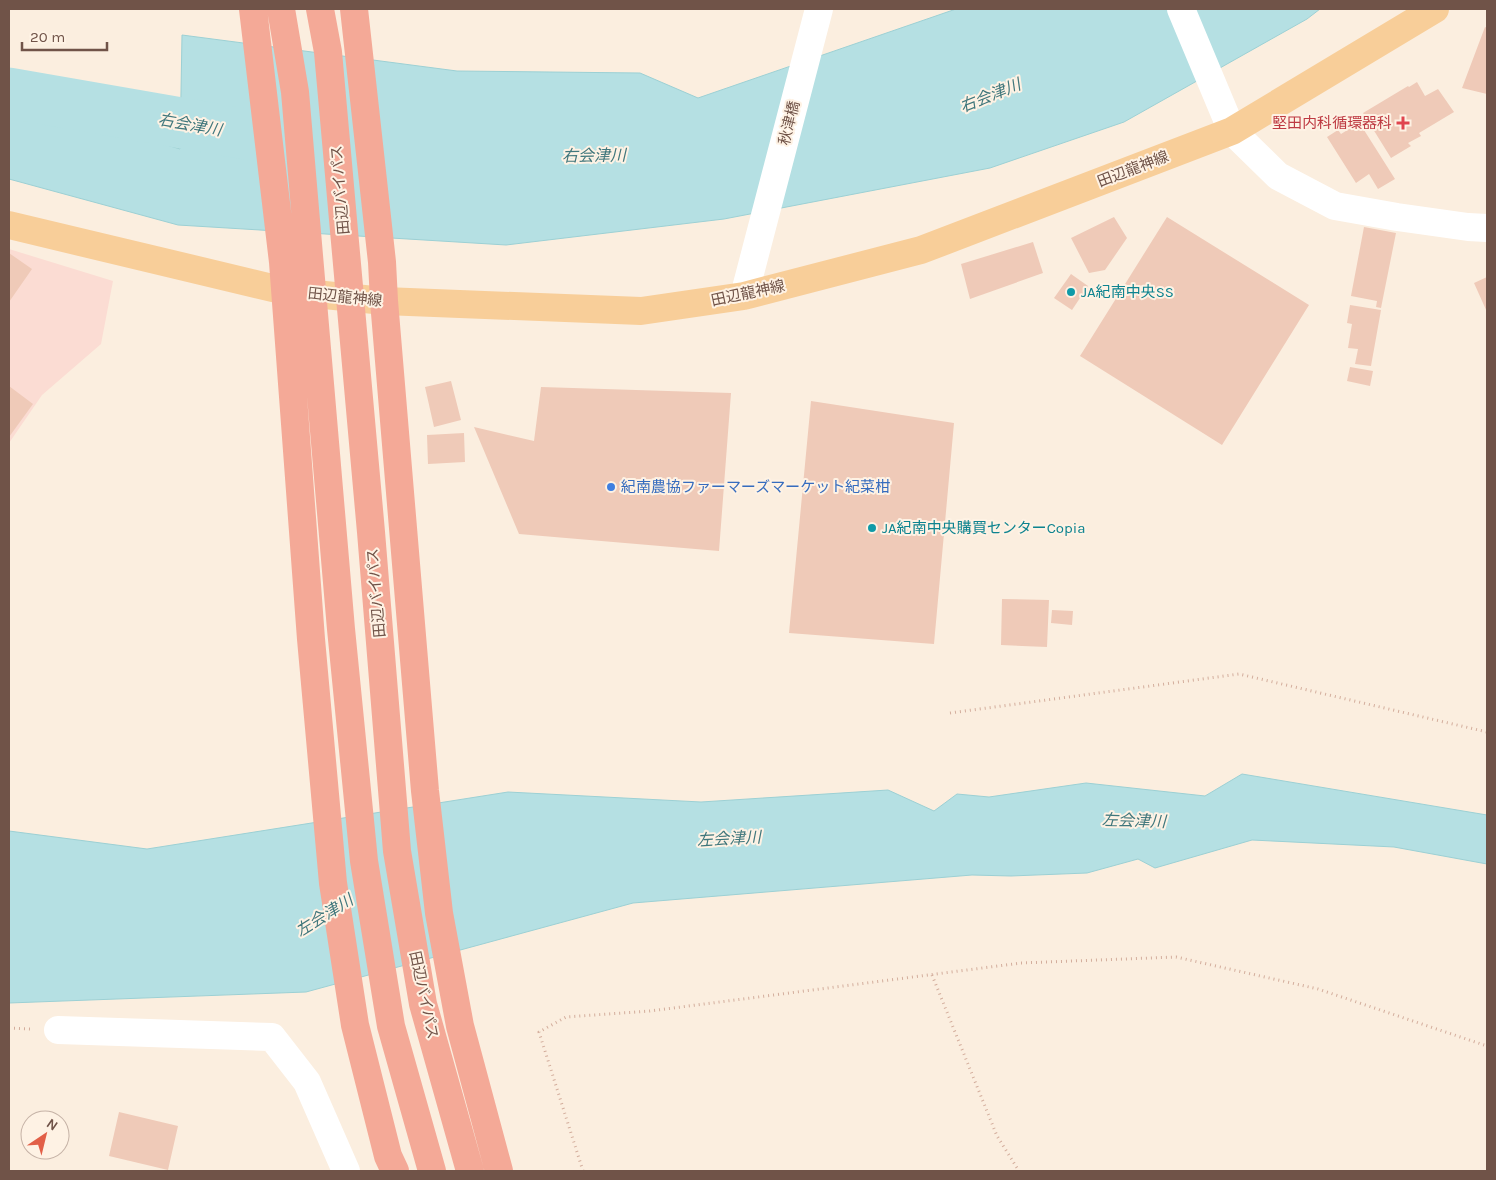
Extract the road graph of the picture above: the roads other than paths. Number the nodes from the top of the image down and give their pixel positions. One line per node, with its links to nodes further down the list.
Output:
1 (253, 9): 11 (highway)
2 (281, 9): 17 (highway)
3 (320, 9): 18 (highway, 田辺バイパス)
4 (819, 9): 12 (street, 秋津橋)
5 (1181, 9): 8 (street)
6 (1435, 9): 8 (main road, 田辺龍神線)
7 (355, 11): 13 (highway)
8 (1228, 122): 10 (street); 12 (main road, 田辺龍神線)
9 (9, 225): 11 (main road, 田辺龍神線)
10 (1487, 228)
11 (285, 291): 13 (main road, 田辺龍神線); 16 (highway)
12 (744, 296): 13 (main road, 田辺龍神線)
13 (384, 301): 19 (highway)
14 (58, 1030): 15 (street)
15 (346, 1171)
16 (395, 1171)
17 (432, 1171)
18 (470, 1171)
19 (499, 1171)

